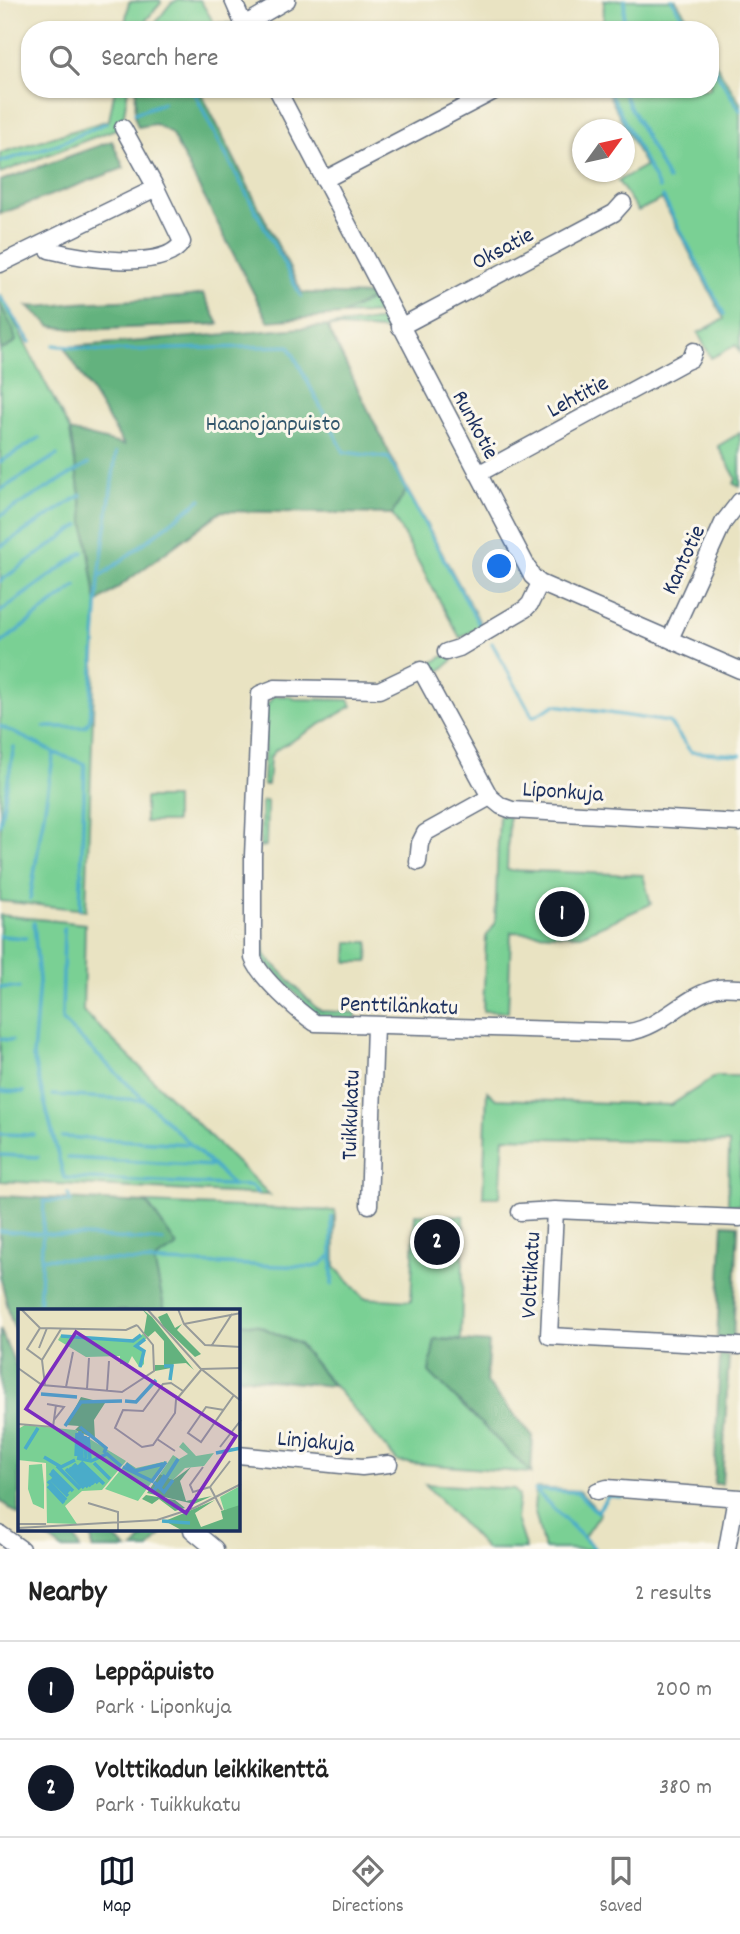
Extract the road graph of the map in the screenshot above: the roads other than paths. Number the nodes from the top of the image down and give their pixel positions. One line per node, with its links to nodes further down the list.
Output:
1 (233, 0): 3 (street)
2 (287, 0): 4 (street)
3 (242, 21)
4 (254, 21)
5 (282, 98): 8 (street, Runkotie)
6 (481, 98): 8 (street)
7 (123, 128): 9 (street)
8 (324, 180): 13 (street, Runkotie)
9 (156, 188): 11 (street); 11 (street)
10 (623, 203): 13 (street, Oksatie)
11 (45, 243): 12 (street)
12 (0, 264)
13 (400, 327): 15 (street, Runkotie)
14 (694, 351): 15 (street, Lehtitie)
15 (478, 474): 17 (street, Runkotie)
16 (740, 501): 18 (street, Kantotie)
17 (540, 583): 18 (street); 19 (street)
18 (670, 639): 21 (street)
19 (446, 652)
20 (421, 670): 22 (street, Liponkuja); 26 (street, Penttilänkatu)
21 (740, 670)
22 (490, 797): 23 (street, Liponkuja); 24 (street)
23 (740, 823)
24 (418, 862)
25 (740, 988): 26 (street, Penttilänkatu)
26 (375, 1026): 27 (street, Tuikkukatu)
27 (369, 1205)
28 (555, 1210): 29 (street); 30 (street, Volttikatu); 31 (street, Volttikatu)
29 (520, 1212)
30 (740, 1218)
31 (740, 1346)
32 (240, 1455): 33 (street, Linjakuja)
33 (389, 1464)
34 (597, 1491): 35 (street)
35 (738, 1498): 40 (street)
36 (194, 1532): 39 (street)
37 (0, 1534): 38 (street)
38 (21, 1549)
39 (215, 1549)
40 (727, 1549)

